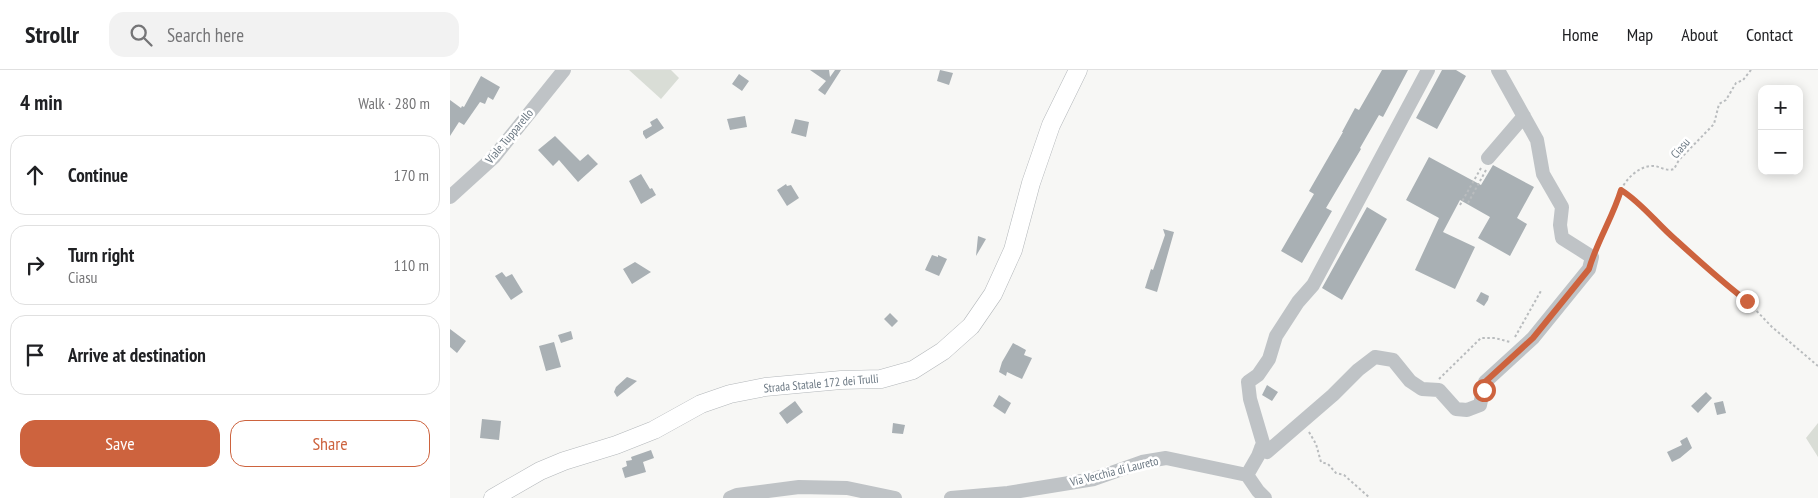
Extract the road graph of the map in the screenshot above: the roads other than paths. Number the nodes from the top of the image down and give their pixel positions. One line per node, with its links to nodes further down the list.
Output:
1 (564, 70): 9 (street, Viale Tupparello)
2 (1078, 70): 6 (main road, Strada Statale 172 dei Trulli)
3 (1085, 70): 6 (main road, Strada Statale 172 dei Trulli)
4 (1428, 70): 10 (street)
5 (1498, 70): 7 (street)
6 (1064, 100): 12 (main road, Strada Statale 172 dei Trulli)
7 (1524, 116): 8 (street); 10 (street)
8 (1488, 157)
9 (450, 197)
10 (1261, 448): 11 (street)
11 (1247, 475): 15 (street, Via Vecchia di Laureto); 16 (street)
12 (493, 498)
13 (730, 498): 14 (street)
14 (896, 498)
15 (951, 498)
16 (1265, 498)

